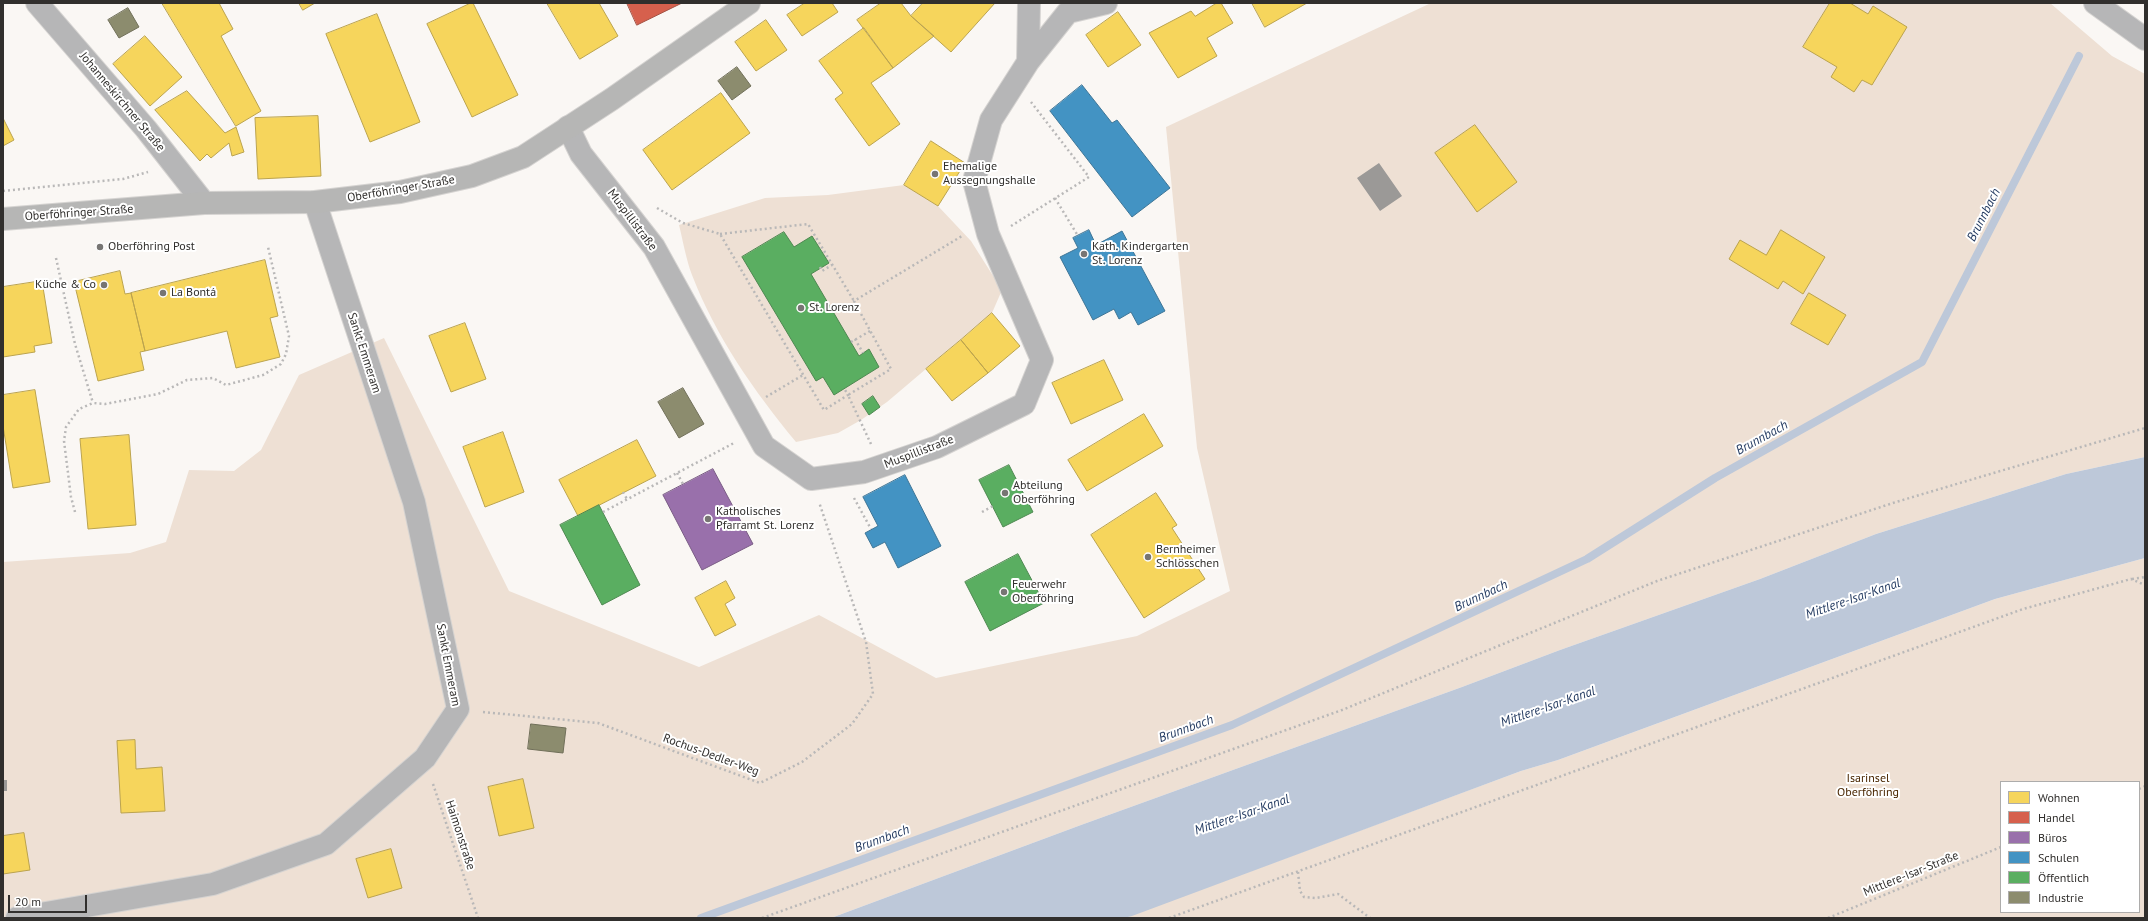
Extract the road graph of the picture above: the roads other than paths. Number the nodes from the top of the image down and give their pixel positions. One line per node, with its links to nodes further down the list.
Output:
1 (37, 3): 10 (street, Johanneskirchner Straße)
2 (749, 3): 8 (main road, Oberföhringer Straße)
3 (1029, 3): 7 (street)
4 (1106, 3): 7 (street, Muspillistraße)
5 (2096, 3): 6 (street)
6 (2145, 39)
7 (1028, 62): 8 (street, Muspillistraße)
8 (568, 127): 9 (main road, Oberföhringer Straße)
9 (314, 202): 10 (main road, Oberföhringer Straße); 12 (street, Sankt Emmeram)
10 (204, 203): 11 (main road, Oberföhringer Straße)
11 (3, 219)
12 (17, 918)

